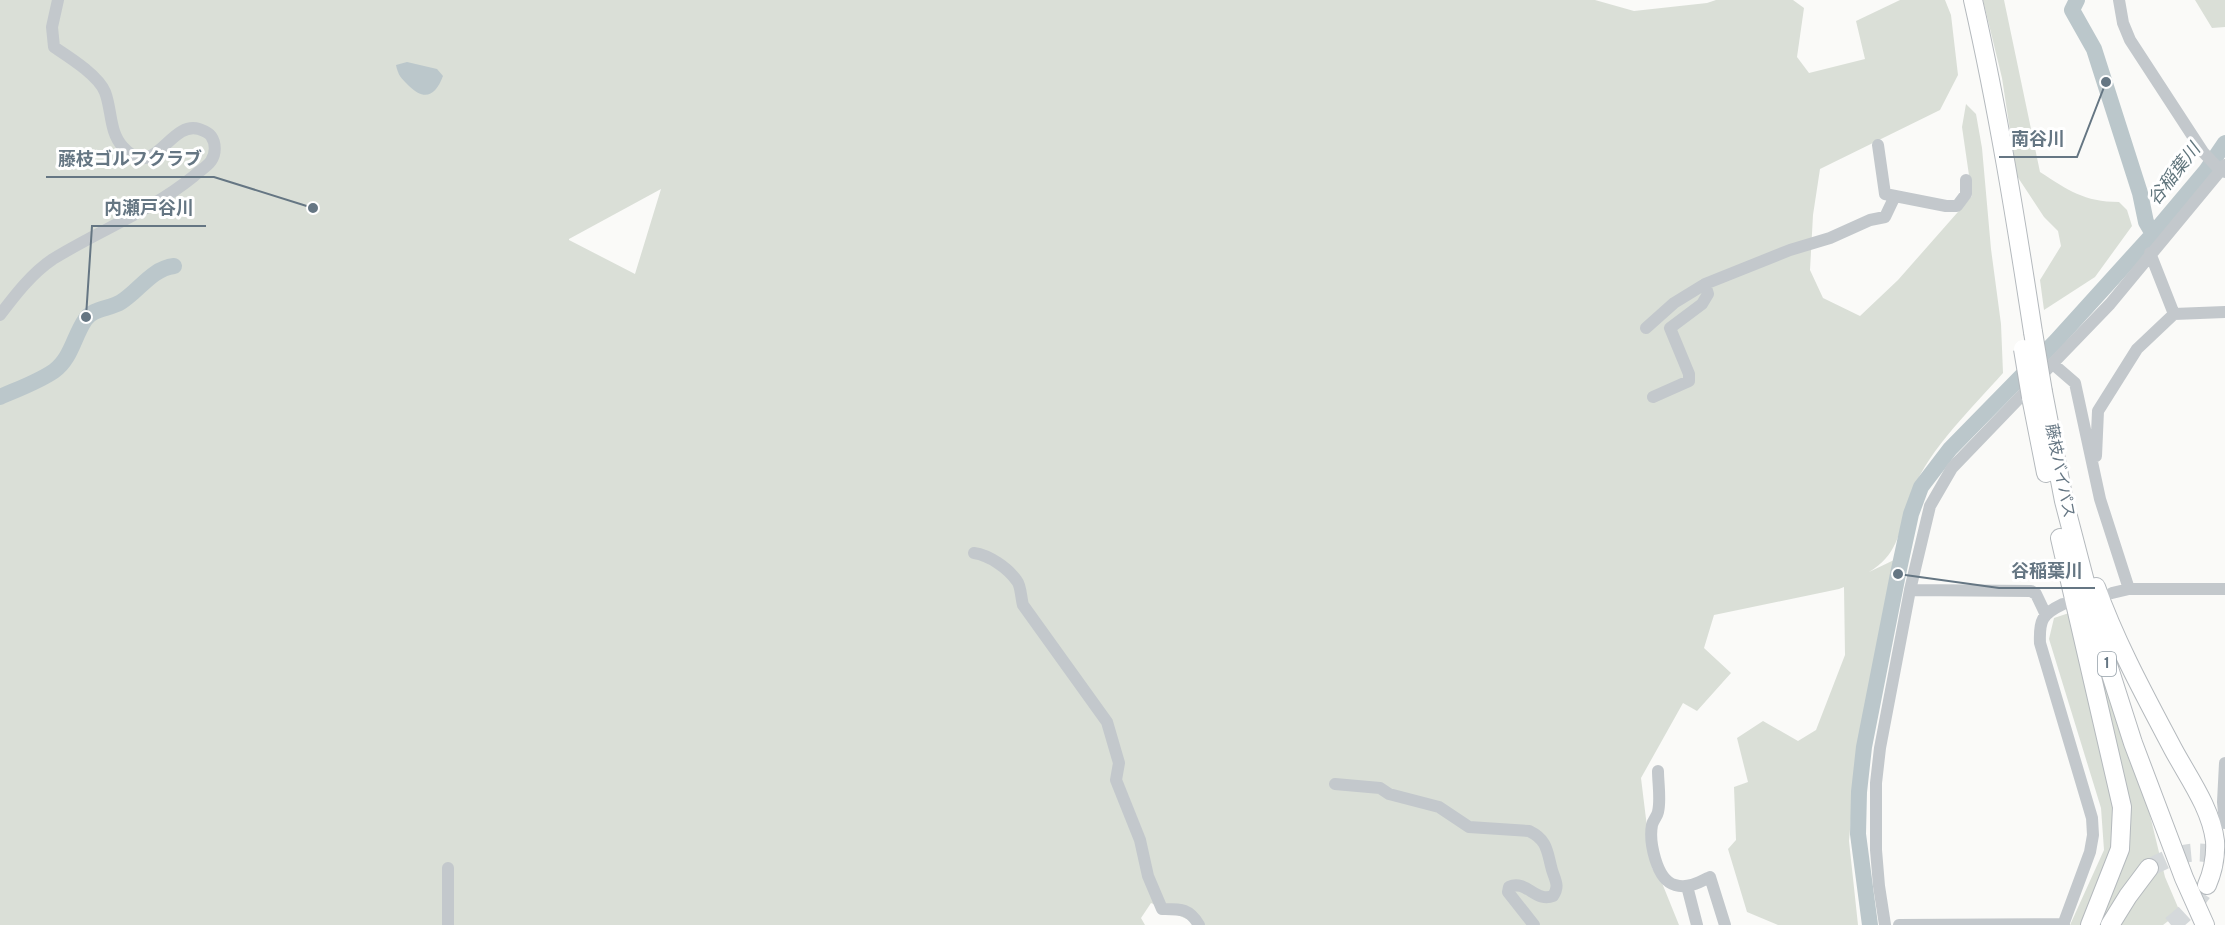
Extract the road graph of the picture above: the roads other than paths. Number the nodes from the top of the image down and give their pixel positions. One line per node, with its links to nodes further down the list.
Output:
1 (58, 0): 12 (street)
2 (1972, 0): 15 (highway, 藤枝バイパス / 1, bridge)
3 (2119, 0): 5 (street)
4 (1878, 145): 7 (street)
5 (2222, 169): 8 (street)
6 (1966, 180): 7 (street)
7 (1895, 196): 9 (street)
8 (2150, 253): 11 (street); 14 (street)
9 (1705, 284): 13 (street); 16 (street)
10 (2225, 312): 11 (street)
11 (2174, 314): 17 (street)
12 (0, 315)
13 (1646, 328)
14 (2053, 364): 17 (street); 22 (street)
15 (2037, 395): 18 (highway, 藤枝バイパス / 1); 43 (highway, 1)
16 (1653, 398)
17 (2094, 472): 20 (street)
18 (2064, 501): 32 (highway, 1); 45 (highway, 藤枝バイパス / 1)
19 (974, 553): 35 (street)
20 (2129, 589): 21 (street); 23 (street)
21 (2225, 589)
22 (1910, 590): 25 (street); 39 (street)
23 (2112, 593)
24 (2063, 604): 25 (street)
25 (2046, 615): 42 (street)
26 (2225, 763): 29 (street)
27 (1658, 771): 33 (street)
28 (1335, 784): 36 (street)
29 (2225, 823)
30 (448, 868): 34 (street)
31 (2150, 868): 44 (highway)
32 (2207, 885)
33 (1687, 886): 37 (street); 38 (street)
34 (448, 925)
35 (1199, 925)
36 (1534, 925)
37 (1697, 925)
38 (1725, 925)
39 (1885, 925)
40 (1899, 925): 41 (street)
41 (1993, 925): 42 (street)
42 (2063, 925)
43 (2090, 925)
44 (2110, 925)
45 (2205, 925)

